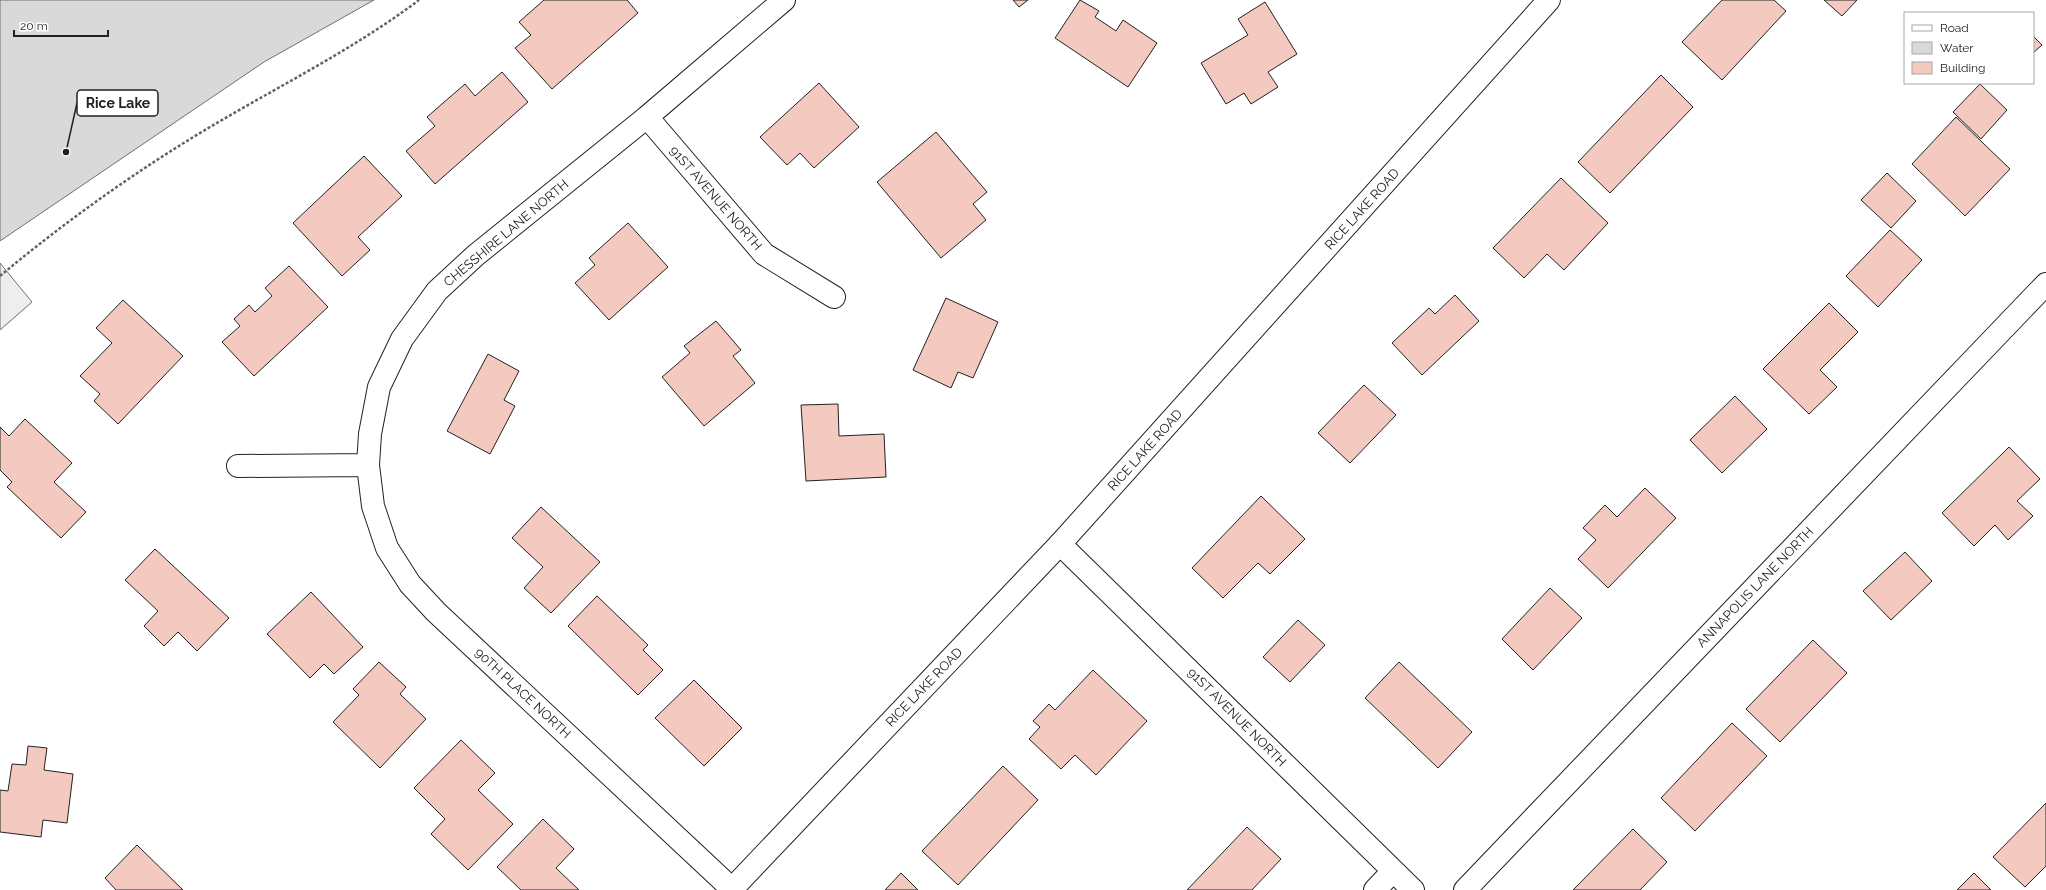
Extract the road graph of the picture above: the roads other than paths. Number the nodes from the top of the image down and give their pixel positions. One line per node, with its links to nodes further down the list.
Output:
1 (784, 0): 3 (street, CHESSHIRE LANE NORTH)
2 (1549, 0): 8 (street, RICE LAKE ROAD)
3 (646, 117): 5 (street, 91ST AVENUE NORTH); 6 (street, CHESSHIRE LANE NORTH)
4 (2046, 284): 13 (street, ANNAPOLIS LANE NORTH)
5 (834, 297)
6 (368, 465): 7 (street); 10 (street, 90TH PLACE NORTH)
7 (238, 466)
8 (1060, 544): 9 (street, 91ST AVENUE NORTH); 10 (street, RICE LAKE ROAD)
9 (1393, 871): 11 (street); 12 (street, 91ST AVENUE NORTH)
10 (731, 889)
11 (1375, 890)
12 (1413, 890)
13 (1465, 890)

